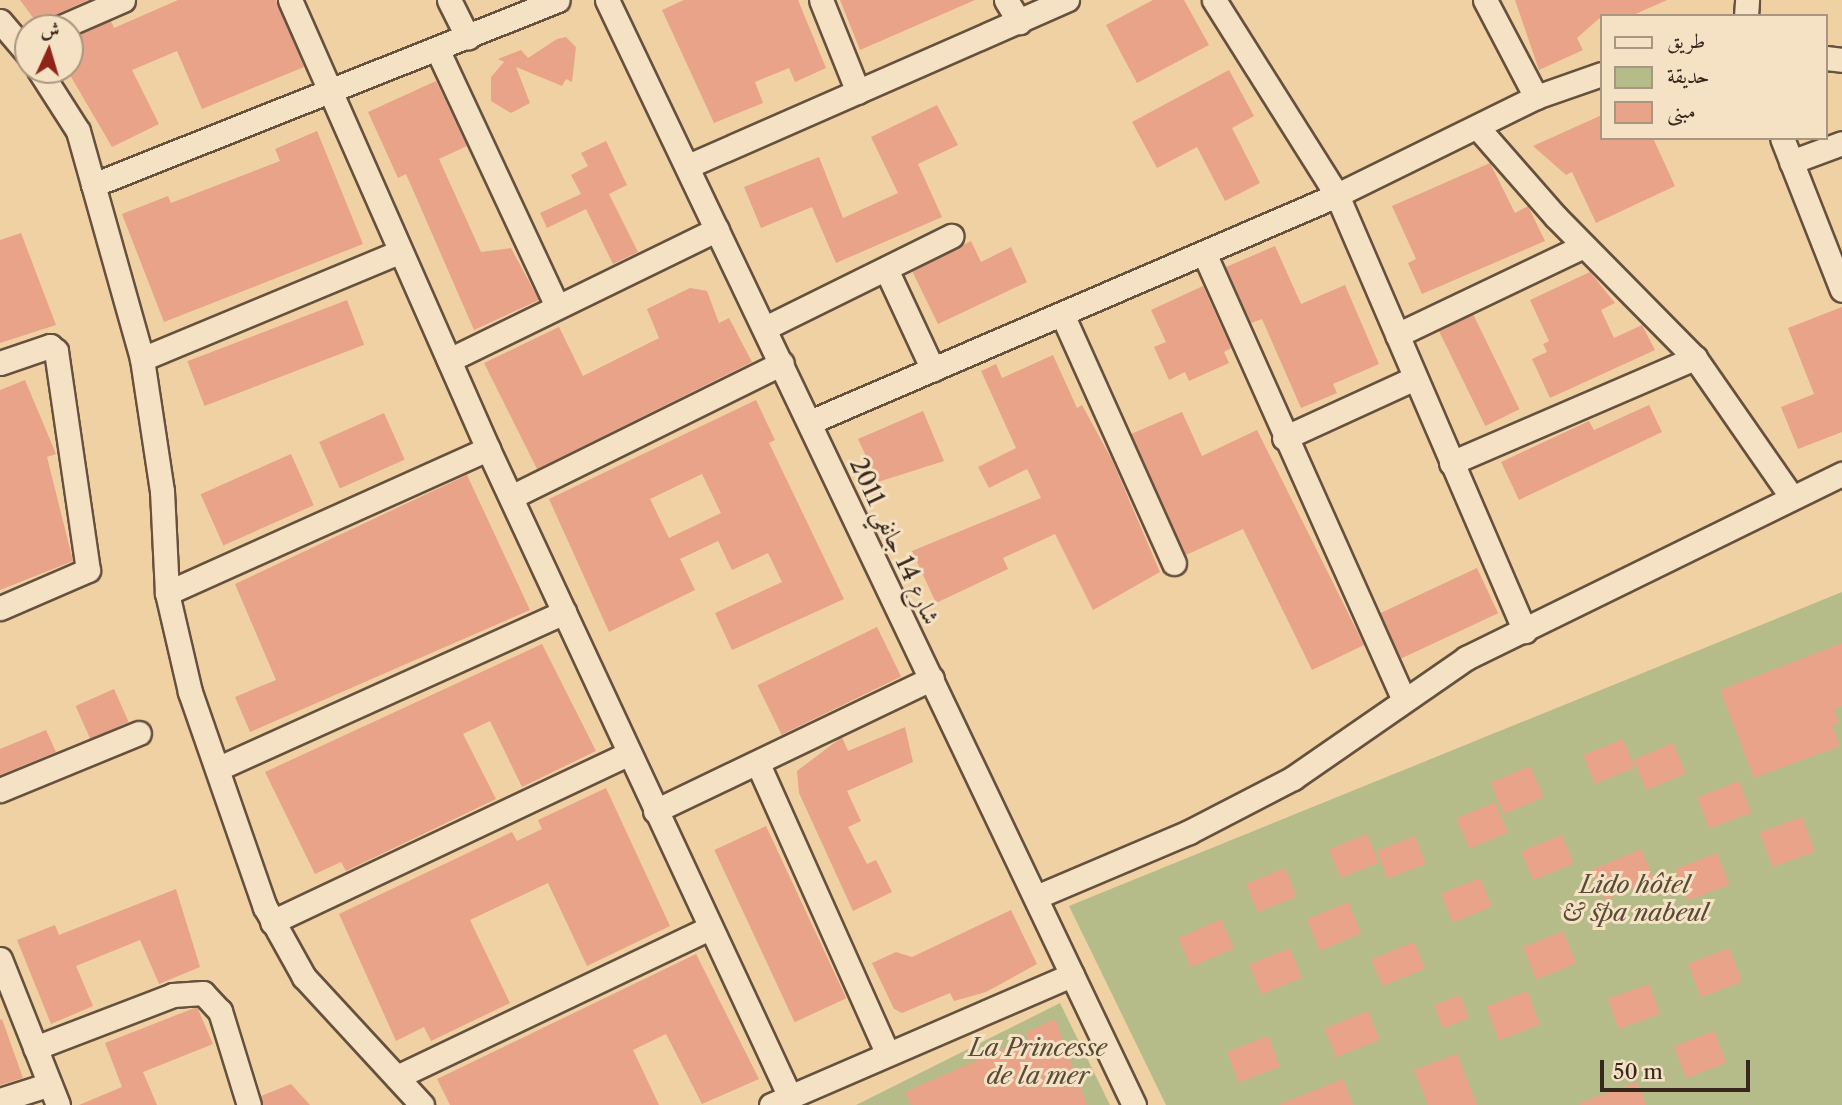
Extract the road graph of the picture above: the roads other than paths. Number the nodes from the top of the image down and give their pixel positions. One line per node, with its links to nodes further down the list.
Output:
1 (123, 0): 11 (street)
2 (290, 0): 20 (street)
3 (450, 0): 15 (street)
4 (557, 0): 15 (street)
5 (607, 0): 26 (street, شارع 14 جانفي 2011)
6 (821, 0): 19 (street)
7 (1006, 0): 13 (street)
8 (1067, 0): 13 (street)
9 (1214, 0): 28 (street)
10 (1485, 0): 21 (street)
11 (84, 17)
12 (0, 22): 14 (street)
13 (1018, 22): 19 (street)
14 (14, 35)
15 (468, 38): 16 (street)
16 (438, 51): 20 (street); 36 (street)
17 (1601, 74): 21 (street)
18 (48, 84): 27 (street)
19 (859, 92): 26 (street)
20 (330, 95): 27 (street); 32 (street)
21 (1536, 97): 22 (street)
22 (1478, 128): 28 (street); 31 (street)
23 (1783, 140): 25 (street)
24 (1842, 143): 25 (street)
25 (1791, 162): 35 (street)
26 (688, 166): 29 (street, شارع 14 جانفي 2011)
27 (93, 185): 41 (street)
28 (1337, 195): 33 (street); 39 (street)
29 (717, 229): 36 (street); 38 (street, شارع 14 جانفي 2011)
30 (951, 236): 34 (street)
31 (1584, 246): 39 (street); 40 (street)
32 (399, 252): 41 (street); 42 (street)
33 (1204, 253): 37 (street); 48 (street)
34 (886, 269): 38 (street); 45 (street)
35 (1842, 290)
36 (557, 306): 42 (street)
37 (1062, 314): 45 (street); 54 (street)
38 (765, 328): 44 (street, شارع 14 جانفي 2011)
39 (1397, 335): 46 (street)
40 (1695, 358): 50 (street); 52 (street)
41 (142, 359): 55 (street)
42 (449, 360): 49 (street)
43 (0, 363): 56 (street)
44 (782, 363): 47 (street, شارع 14 جانفي 2011); 53 (street)
45 (933, 370): 47 (street)
46 (1415, 378): 48 (street); 50 (street)
47 (810, 422): 59 (street, شارع 14 جانفي 2011)
48 (1284, 438): 60 (street)
49 (488, 449): 53 (street); 55 (street)
50 (1451, 463): 58 (street)
51 (1842, 474): 52 (street)
52 (1791, 496): 58 (street)
53 (511, 497): 57 (street)
54 (1174, 563)
55 (167, 593): 64 (street)
56 (0, 608)
57 (564, 612): 62 (street); 64 (street)
58 (1525, 631): 60 (street)
59 (932, 678): 63 (street); 67 (street, شارع 14 جانفي 2011)
60 (1402, 696): 67 (street)
61 (139, 733): 65 (street)
62 (627, 754): 66 (street); 68 (street)
63 (758, 764): 66 (street); 73 (street)
64 (219, 768): 68 (street)
65 (0, 790)
66 (655, 811): 69 (street)
67 (1036, 897): 71 (street, شارع 14 جانفي 2011)
68 (272, 922): 74 (street)
69 (709, 928): 74 (street); 77 (street)
70 (0, 959): 72 (street)
71 (1072, 975): 73 (street); 80 (street, شارع 14 جانفي 2011)
72 (35, 1048): 75 (street); 78 (street)
73 (887, 1053): 77 (street)
74 (397, 1077): 79 (street)
75 (54, 1095): 76 (street)
76 (0, 1100)
77 (781, 1101)
78 (248, 1105)
79 (422, 1105)
80 (1134, 1105)

